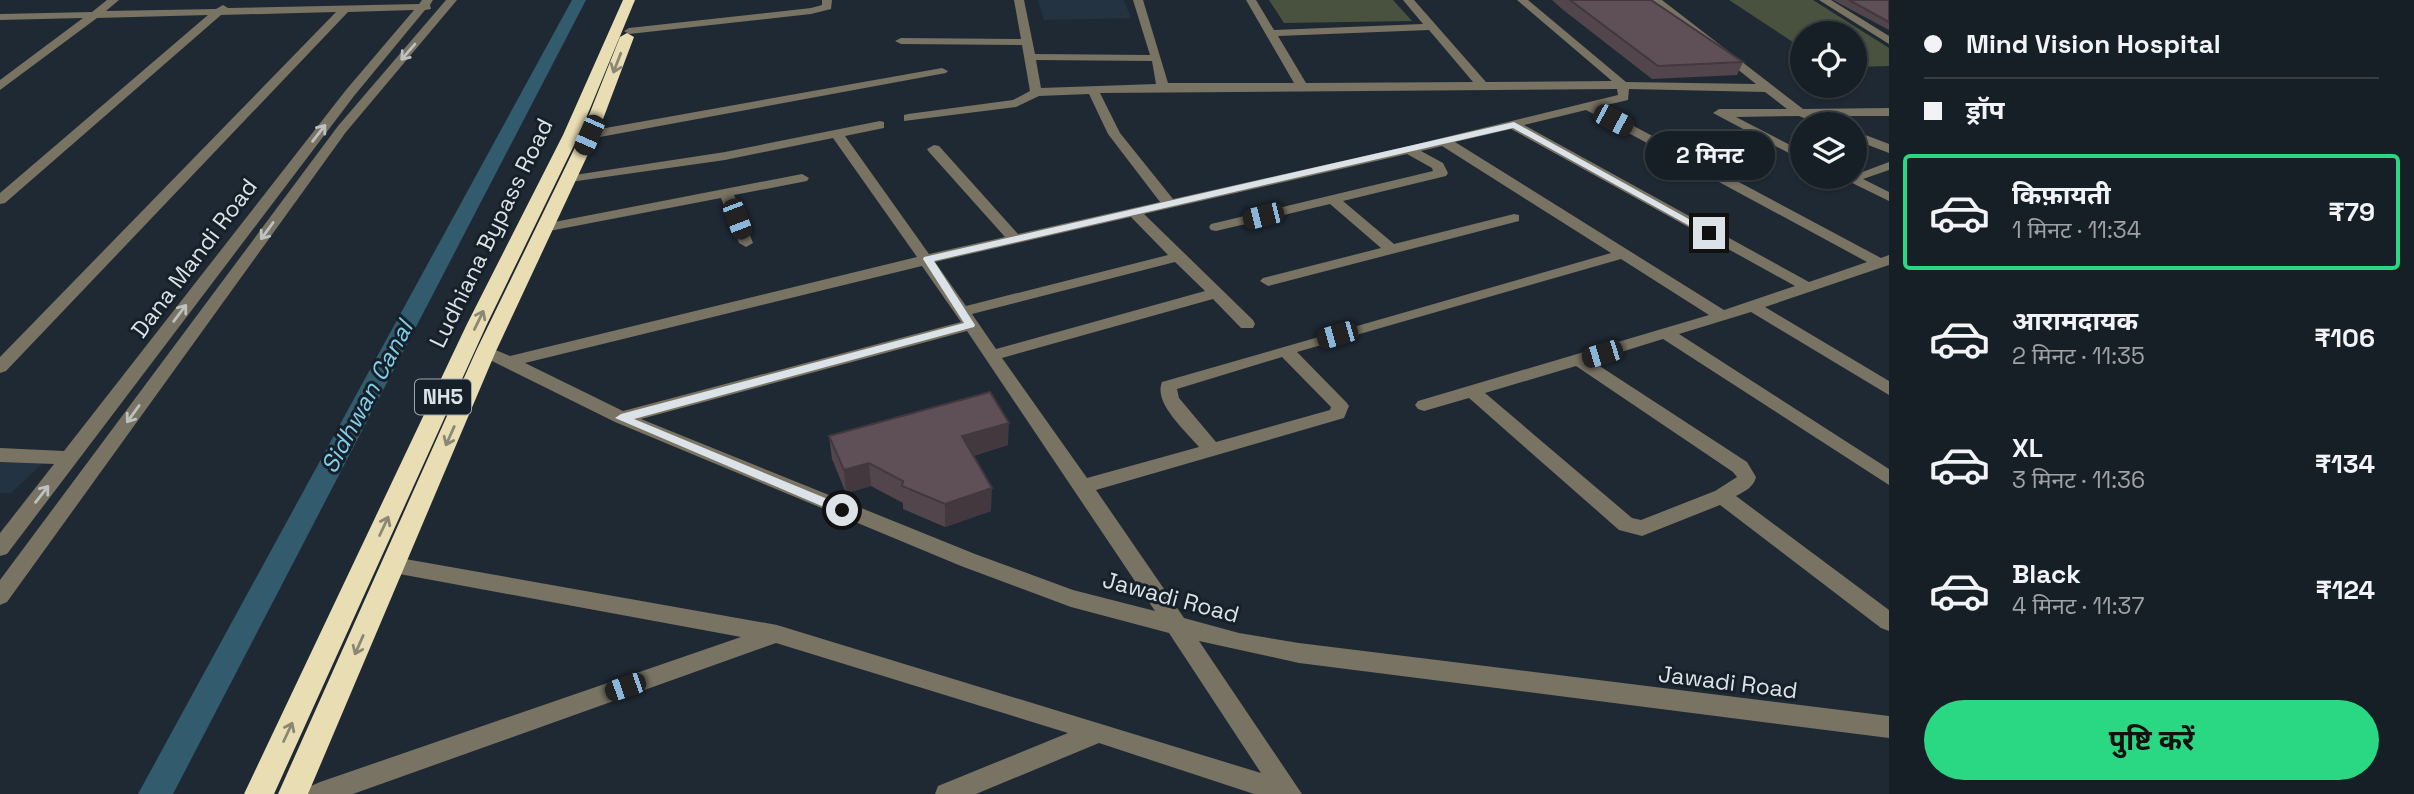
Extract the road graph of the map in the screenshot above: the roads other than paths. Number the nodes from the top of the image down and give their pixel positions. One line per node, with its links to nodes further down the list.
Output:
1 (114, 0): 17 (street)
2 (232, 0): 16 (street)
3 (629, 0): 105 (highway, Ludhiana Bypass Road / NH5, one-way to 3)
4 (643, 0): 20 (highway, Ludhiana Bypass Road / NH5)
5 (827, 0): 20 (street)
6 (1019, 0): 24 (street)
7 (1138, 0): 26 (street)
8 (1251, 0): 21 (street)
9 (1408, 0): 19 (street)
10 (1522, 0): 28 (street)
11 (1656, 0): 33 (street)
12 (1824, 0): 23 (street)
13 (425, 4): 14 (street); 15 (street); 92 (street, Dana Mandi Road, one-way to 13)
14 (449, 4): 98 (street, one-way to 98)
15 (345, 9): 16 (street); 85 (street)
16 (219, 11): 17 (street); 60 (street)
17 (95, 14): 18 (street); 29 (street)
18 (0, 17)
19 (1432, 27): 21 (street); 31 (street)
20 (629, 31): 45 (highway, Ludhiana Bypass Road / NH5, one-way to 45)
21 (1270, 33): 30 (street)
22 (901, 41): 24 (street)
23 (1889, 41)
24 (1027, 42): 25 (street)
25 (1030, 57): 26 (street); 35 (street)
26 (1157, 58): 32 (street)
27 (942, 71): 45 (street)
28 (1623, 85): 31 (street); 33 (street); 36 (street)
29 (0, 86)
30 (1302, 86): 31 (street); 32 (street)
31 (1483, 86)
32 (1163, 87): 34 (street)
33 (1768, 88): 38 (street)
34 (1093, 90): 35 (street); 61 (street)
35 (1037, 92): 41 (street)
36 (1589, 107): 43 (street); 72 (street)
37 (1790, 112): 51 (street)
38 (1800, 112)
39 (1867, 112): 40 (street)
40 (1889, 112)
41 (908, 118)
42 (880, 125): 44 (street)
43 (1514, 125): 47 (street); 74 (street)
44 (837, 134): 55 (street); 71 (street)
45 (589, 135): 55 (highway, Ludhiana Bypass Road / NH5)
46 (1867, 140): 49 (street)
47 (1444, 141): 50 (street); 69 (street)
48 (934, 149): 66 (street)
49 (1889, 149)
50 (1409, 150): 59 (street); 61 (street)
51 (1790, 150)
52 (1889, 166): 53 (street)
53 (1867, 172)
54 (802, 178): 57 (street)
55 (568, 180): 65 (highway, Ludhiana Bypass Road / NH5)
56 (1867, 187): 58 (street)
57 (727, 194): 65 (street); 67 (street)
58 (1889, 197)
59 (1333, 199): 64 (street); 68 (street)
60 (0, 200)
61 (1170, 205): 62 (street)
62 (1135, 213): 66 (street); 70 (street)
63 (1514, 218): 68 (street)
64 (1216, 227)
65 (544, 228): 82 (highway, Ludhiana Bypass Road / NH5)
66 (1015, 240): 71 (street)
67 (746, 243)
68 (1391, 249): 73 (street)
69 (1623, 254): 77 (street); 81 (street)
70 (1178, 257): 75 (street); 78 (street)
71 (928, 259): 78 (street); 82 (street)
72 (1884, 261): 74 (street)
73 (1268, 281)
74 (1807, 287): 76 (street)
75 (1216, 293): 79 (street); 83 (street)
76 (1751, 306): 77 (street); 86 (street)
77 (1722, 316): 80 (street)
78 (966, 319): 83 (street); 89 (street)
79 (1247, 324)
80 (1667, 334): 84 (street); 93 (street)
81 (1285, 350): 90 (street); 90 (street)
82 (497, 356): 89 (street, Jawadi Road); 97 (highway, Ludhiana Bypass Road / NH5, one-way to 97)
83 (990, 356): 94 (street)
84 (1581, 361): 87 (street); 95 (street)
85 (0, 367)
86 (1889, 389)
87 (1472, 391): 88 (street); 95 (street)
88 (1424, 405)
89 (621, 418): 100 (street, Jawadi Road)
90 (1212, 450): 94 (street)
91 (0, 456): 92 (street)
92 (70, 458): 96 (street, Dana Mandi Road, one-way to 92)
93 (1889, 478)
94 (1083, 486): 100 (street)
95 (1723, 496): 99 (street)
96 (0, 548)
97 (394, 565): 101 (street); 106 (highway, Ludhiana Bypass Road / NH5, one-way to 106)
98 (0, 596)
99 (1889, 622)
100 (1176, 625): 102 (street, Jawadi Road); 104 (street)
101 (777, 634): 103 (street); 107 (street)
102 (1889, 727)
103 (1098, 732): 104 (street); 108 (street)
104 (1289, 793)
105 (259, 794)
106 (293, 794)
107 (320, 794)
108 (947, 794)

